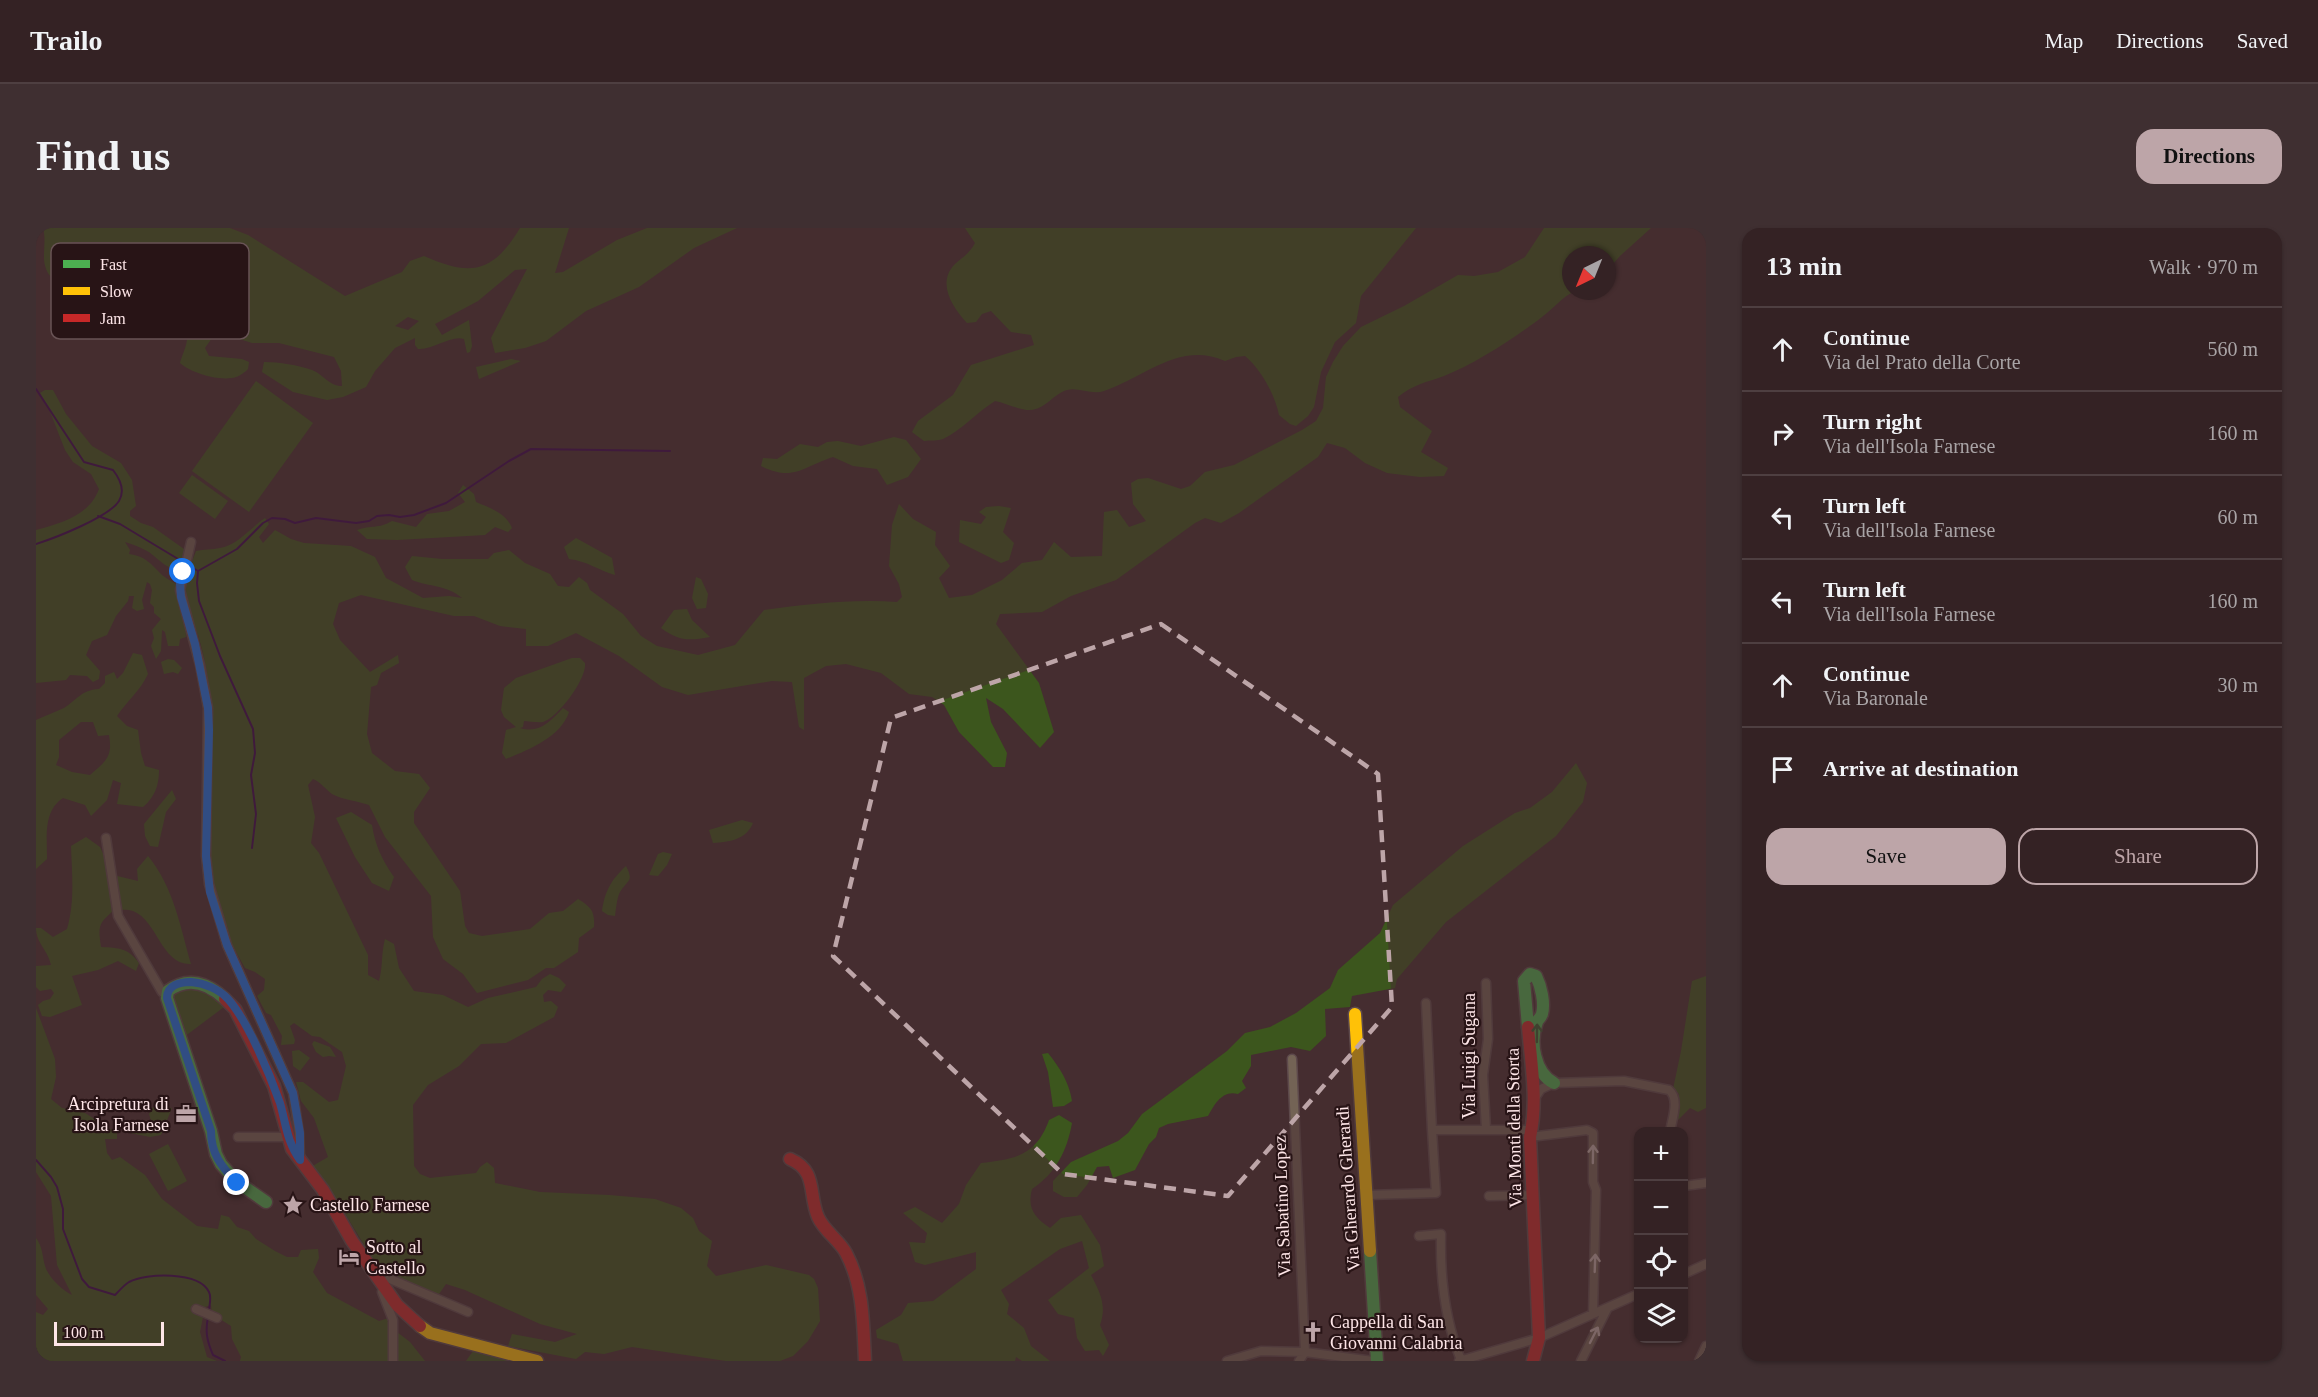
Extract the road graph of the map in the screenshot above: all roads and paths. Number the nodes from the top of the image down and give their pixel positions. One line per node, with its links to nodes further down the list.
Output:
1 (191, 542): 17 (street)
2 (106, 838): 4 (street)
3 (1486, 983): 11 (street, Via Luigi Sugana)
4 (162, 992)
5 (1426, 1003): 12 (street)
6 (1355, 1014): 20 (street, Via Gherardo Gherardi)
7 (1292, 1059): 36 (street, Via Sabatino Lopez)
8 (1554, 1083): 9 (street); 9 (street, Via Monti della Storta, one-way to 9); 10 (street)
9 (1534, 1099): 13 (street, Via Monti della Storta)
10 (1670, 1127)
11 (1486, 1129): 12 (street); 13 (street)
12 (1432, 1130): 20 (street)
13 (1530, 1133): 21 (street, Via Monti della Storta); 32 (street, one-way to 13)
14 (238, 1137): 15 (street)
15 (287, 1137): 17 (street); 23 (street)
16 (790, 1159): 39 (street)
17 (300, 1160): 27 (street)
18 (1706, 1183): 19 (street)
19 (1688, 1185)
20 (1367, 1195): 42 (street, Via Gherardo Gherardi)
21 (1533, 1195): 22 (street); 34 (street, Via Monti della Storta)
22 (1489, 1196)
23 (266, 1202)
24 (1419, 1236): 43 (street)
25 (1706, 1264): 26 (street)
26 (1688, 1272)
27 (378, 1276): 31 (street); 37 (street); 38 (street)
28 (1634, 1296): 29 (street)
29 (1607, 1310): 32 (street); 45 (street, one-way to 29)
30 (199, 1311): 33 (street)
31 (468, 1312)
32 (1593, 1314): 34 (street)
33 (215, 1317)
34 (1539, 1338): 43 (street); 44 (street, Via Monti della Storta)
35 (1706, 1346): 46 (street)
36 (1305, 1352): 40 (street); 41 (street); 42 (street)
37 (393, 1361)
38 (537, 1361)
39 (865, 1361)
40 (1227, 1361)
41 (1299, 1361)
42 (1375, 1361)
43 (1460, 1361)
44 (1533, 1361)
45 (1581, 1361)
46 (1699, 1361)

